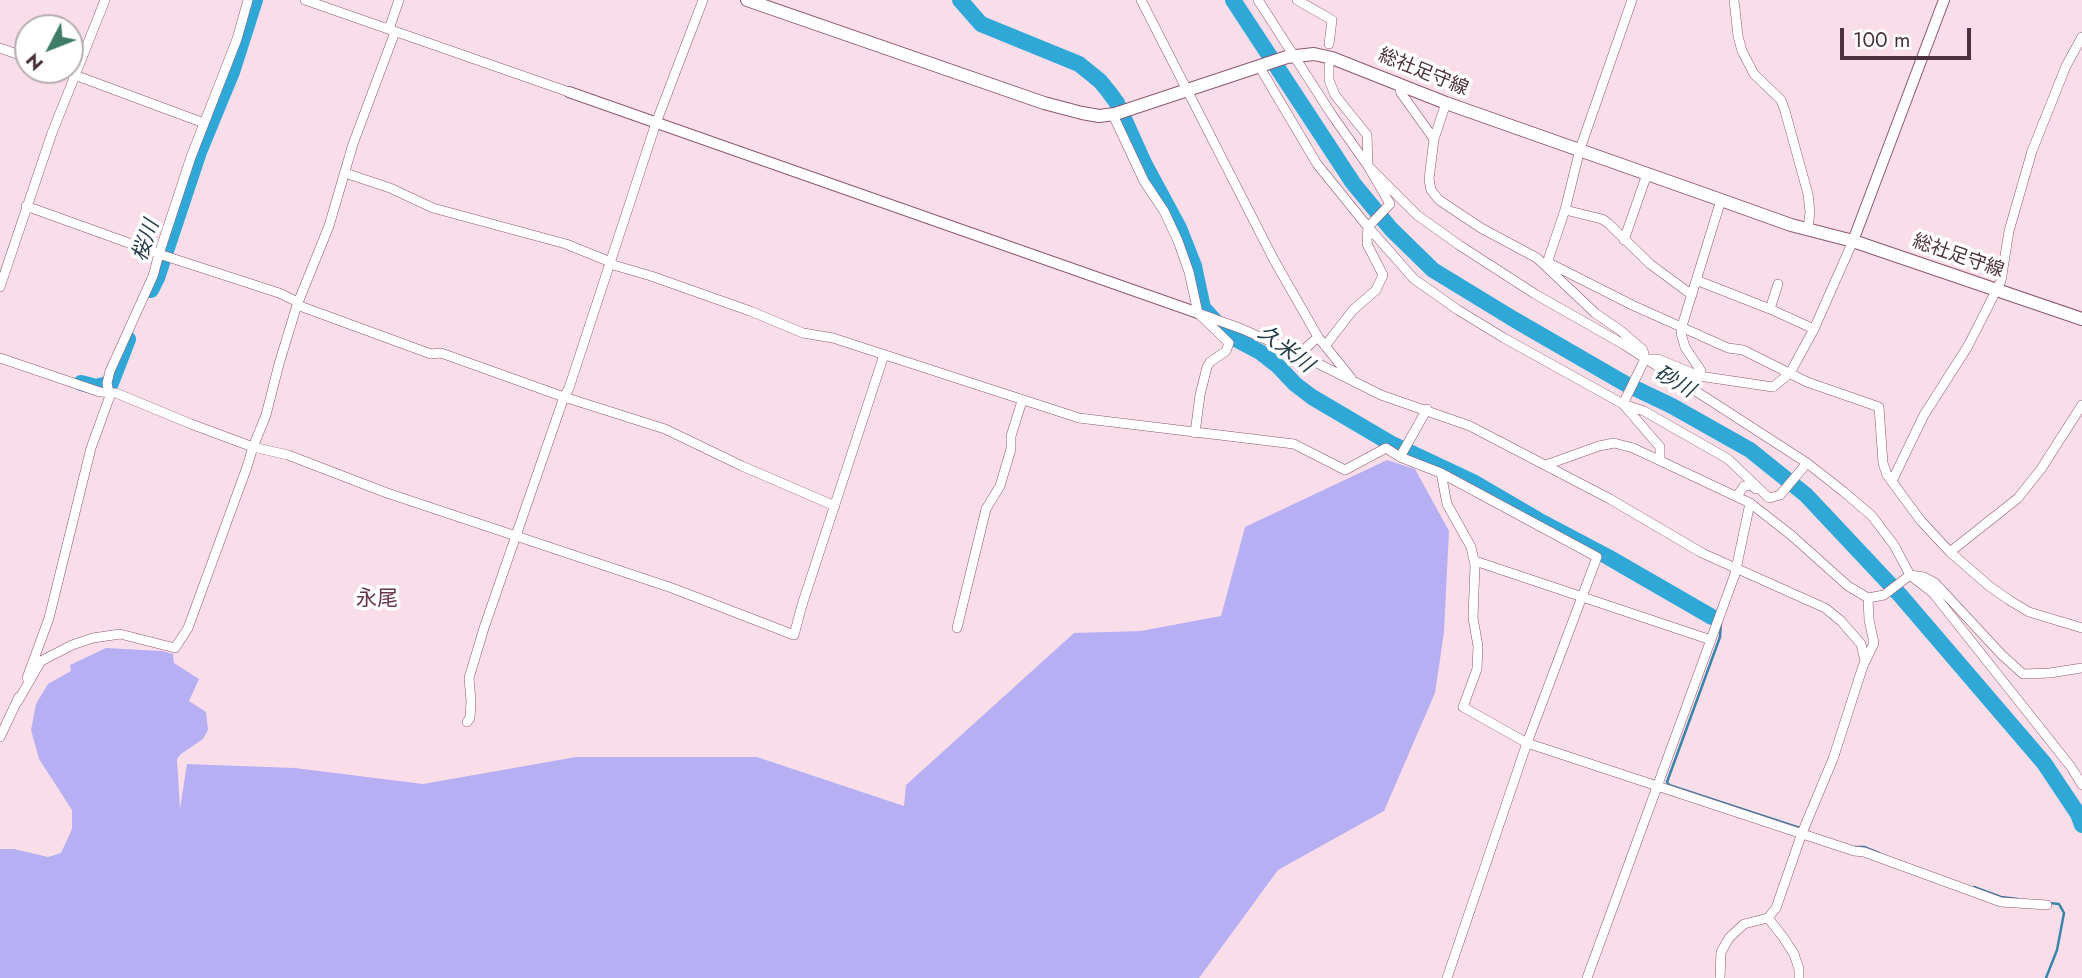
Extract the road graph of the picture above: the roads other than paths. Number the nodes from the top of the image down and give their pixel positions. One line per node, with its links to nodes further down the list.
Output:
1 (105, 0): 16 (street)
2 (248, 0): 28 (street)
3 (305, 0): 13 (street)
4 (399, 0): 13 (street)
5 (703, 0): 27 (street)
6 (747, 0): 26 (main road, 総社足守線)
7 (1141, 0): 23 (street)
8 (1258, 0): 17 (street)
9 (1297, 0): 15 (street)
10 (1632, 0): 30 (street)
11 (1734, 0): 40 (street)
12 (1944, 0): 42 (street)
13 (392, 30): 24 (street); 32 (street)
14 (2082, 37): 49 (street)
15 (1329, 44)
16 (84, 54)
17 (1290, 57): 19 (main road, 総社足守線); 22 (main road, 総社足守線); 31 (street)
18 (1329, 65): 31 (street)
19 (1262, 66): 23 (main road, 総社足守線); 39 (street)
20 (84, 78): 28 (street)
21 (72, 84): 36 (street)
22 (1399, 85): 25 (main road, 総社足守線); 29 (street)
23 (1188, 90): 26 (main road, 総社足守線); 57 (street)
24 (569, 92): 27 (street)
25 (1446, 103): 29 (street); 30 (main road, 総社足守線)
26 (1118, 113): 53 (street)
27 (656, 122): 44 (street); 53 (street)
28 (204, 123): 43 (street)
29 (1434, 139): 45 (street)
30 (1580, 149): 33 (main road, 総社足守線); 38 (street)
31 (1368, 166): 35 (street); 37 (street)
32 (345, 173): 44 (street); 51 (street)
33 (1647, 174): 34 (main road, 総社足守線); 41 (street)
34 (1721, 200): 40 (main road, 総社足守線); 46 (street)
35 (1390, 204): 37 (street); 39 (street)
36 (26, 206): 43 (street); 48 (street)
37 (1410, 208): 62 (street)
38 (1565, 210): 41 (street); 45 (street)
39 (1368, 227): 58 (street); 69 (street)
40 (1808, 229): 42 (main road, 総社足守線)
41 (1624, 240): 50 (street)
42 (1853, 241): 49 (main road, 総社足守線); 56 (street)
43 (162, 255): 51 (street); 66 (street)
44 (610, 264): 60 (street); 67 (street)
45 (1546, 264): 55 (street); 62 (street)
46 (1696, 281): 50 (street); 52 (street)
47 (1778, 284): 52 (street)
48 (0, 287)
49 (1996, 290): 54 (main road, 総社足守線); 79 (street)
50 (1692, 295): 55 (street)
51 (298, 304): 67 (street); 73 (street)
52 (1770, 309): 56 (street)
53 (1203, 314): 59 (street); 72 (street)
54 (2082, 319)
55 (1682, 326): 63 (street); 64 (street)
56 (1814, 329): 63 (street)
57 (1318, 337): 58 (street); 59 (street)
58 (1325, 346): 65 (street)
59 (1298, 354): 65 (street)
60 (884, 355): 68 (street); 83 (street)
61 (0, 358): 66 (street)
62 (1645, 359): 64 (street); 69 (street); 76 (street)
63 (1790, 373): 64 (street); 79 (street)
64 (1699, 376)
65 (1355, 382): 71 (street)
66 (109, 389): 73 (street); 96 (street)
67 (564, 397): 83 (street); 84 (street)
68 (1022, 401): 72 (street); 91 (street)
69 (1623, 404): 75 (street); 81 (street)
70 (2082, 405): 85 (street)
71 (1427, 410): 74 (street); 77 (street)
72 (1195, 433): 74 (street)
73 (253, 447): 84 (street); 96 (street)
74 (1403, 452): 78 (street)
75 (1660, 460): 77 (street); 80 (street)
76 (1807, 463): 81 (street); 88 (street)
77 (1546, 465): 87 (street)
78 (1441, 473): 86 (street); 89 (street)
79 (1892, 481): 85 (street)
80 (1737, 496): 81 (street); 82 (street)
81 (1769, 498)
82 (1750, 503): 87 (street); 90 (street)
83 (835, 506): 84 (street)
84 (516, 536): 97 (street)
85 (1950, 552): 92 (street)
86 (1475, 561): 89 (street); 99 (street)
87 (1736, 569): 93 (street); 94 (street)
88 (1908, 577): 90 (street); 95 (street); 100 (street)
89 (1583, 598): 93 (street); 99 (street)
90 (1868, 598): 94 (street)
91 (957, 628)
92 (2082, 628)
93 (1711, 640): 101 (street)
94 (1865, 661): 102 (street)
95 (2082, 668)
96 (18, 701): 98 (street)
97 (467, 722)
98 (0, 737)
99 (1527, 743): 101 (street); 105 (street)
100 (2082, 785)
101 (1658, 786): 102 (street); 106 (street)
102 (1803, 831): 103 (street); 104 (street)
103 (2047, 905)
104 (1768, 918): 107 (street); 108 (street)
105 (1447, 978)
106 (1587, 978)
107 (1720, 978)
108 (1799, 978)

